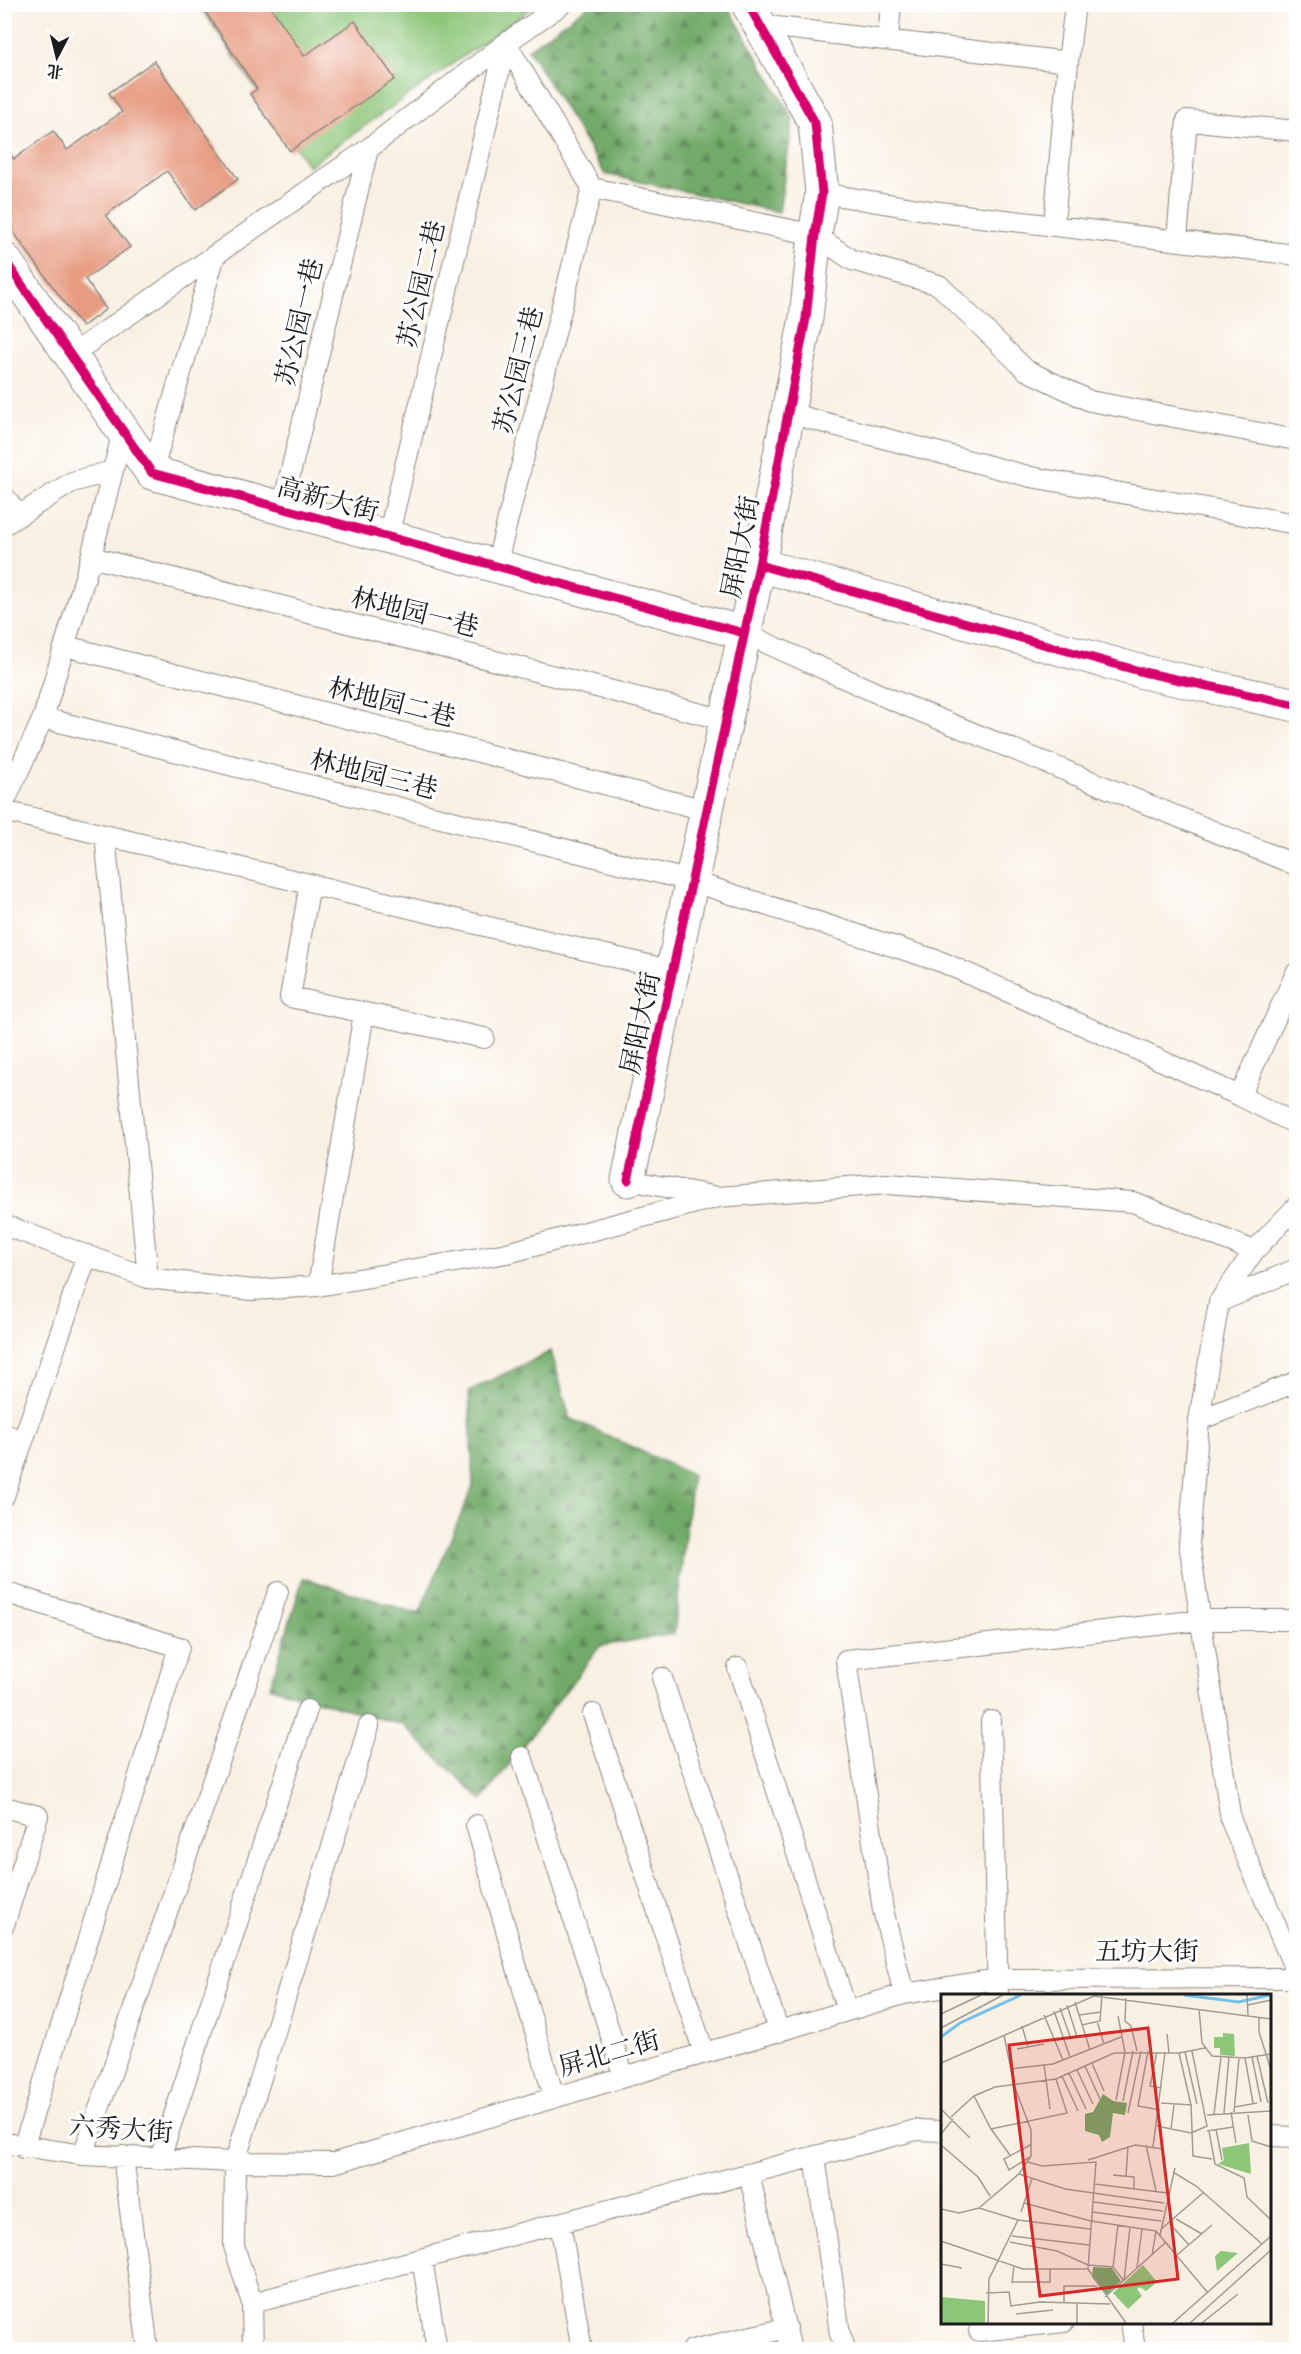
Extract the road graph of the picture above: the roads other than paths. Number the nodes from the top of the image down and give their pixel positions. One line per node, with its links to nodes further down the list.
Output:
1 (562, 4): 6 (lane)
2 (891, 4): 5 (lane)
3 (1075, 4): 7 (lane)
4 (754, 15): 5 (lane); 11 (street, 屏阳大街)
5 (888, 39): 7 (lane)
6 (506, 43): 9 (lane); 10 (lane); 28 (lane, 苏公园二巷)
7 (1068, 62): 12 (lane)
8 (1296, 131): 14 (lane)
9 (368, 149): 15 (lane); 25 (lane, 苏公园一巷)
10 (592, 188): 13 (lane); 31 (lane, 苏公园三巷)
11 (822, 193): 12 (lane); 13 (street, 屏阳大街)
12 (1054, 225): 14 (lane)
13 (815, 235): 19 (street, 屏阳大街); 21 (lane)
14 (1177, 240): 16 (lane)
15 (215, 255): 18 (lane); 23 (lane)
16 (1296, 255)
17 (4, 259): 18 (street)
18 (71, 355): 20 (street)
19 (788, 413): 27 (lane); 30 (street, 屏阳大街)
20 (123, 431): 22 (lane); 23 (street)
21 (1296, 440)
22 (112, 471): 26 (lane); 29 (lane)
23 (152, 473): 25 (street, 高新大街)
24 (4, 496): 26 (lane)
25 (282, 508): 28 (street, 高新大街)
26 (12, 521)
27 (1296, 524)
28 (388, 537): 31 (street, 高新大街)
29 (91, 557): 33 (lane); 36 (lane, 林地园一巷)
30 (759, 565): 32 (street, 屏阳大街); 34 (street)
31 (496, 566): 32 (street, 高新大街)
32 (744, 633): 36 (street, 屏阳大街); 41 (lane)
33 (65, 646): 35 (lane); 38 (lane, 林地园二巷)
34 (1296, 705)
35 (43, 718): 37 (lane); 42 (lane, 林地园三巷)
36 (725, 720): 38 (street, 屏阳大街)
37 (4, 803)
38 (705, 810): 42 (street, 屏阳大街)
39 (4, 811): 40 (lane)
40 (105, 835): 43 (lane); 57 (lane)
41 (1296, 865)
42 (691, 881): 44 (street, 屏阳大街); 48 (lane, 林地园三巷)
43 (310, 884): 44 (lane); 46 (lane)
44 (673, 971): 50 (street, 屏阳大街)
45 (1296, 973): 48 (lane)
46 (364, 1013): 47 (lane); 58 (lane)
47 (484, 1038)
48 (1240, 1096): 49 (lane, 林地园三巷)
49 (1296, 1124)
50 (628, 1180): 51 (lane)
51 (718, 1197): 54 (lane); 58 (lane)
52 (1296, 1207): 54 (lane)
53 (4, 1225): 55 (lane)
54 (1254, 1251): 59 (lane)
55 (87, 1255): 57 (lane); 63 (lane)
56 (1296, 1269): 59 (lane)
57 (148, 1278): 58 (lane)
58 (318, 1286)
59 (1219, 1302): 61 (lane)
60 (1296, 1382): 61 (lane)
61 (1199, 1420): 67 (lane)
62 (4, 1434): 63 (lane)
63 (23, 1441): 64 (lane)
64 (4, 1496)
65 (4, 1592): 91 (lane)
66 (278, 1592): 92 (lane)
67 (1201, 1620): 68 (lane); 79 (lane); 82 (lane)
68 (1296, 1620)
69 (738, 1668): 83 (lane)
70 (662, 1678): 84 (lane)
71 (308, 1710): 95 (lane)
72 (593, 1714): 85 (lane)
73 (991, 1721): 81 (lane)
74 (369, 1726): 96 (lane)
75 (522, 1757): 86 (lane)
76 (4, 1807): 78 (lane)
77 (476, 1825): 87 (lane)
78 (4, 1925)
79 (1296, 1972)
80 (1296, 1978): 81 (lane, 五坊大街)
81 (997, 1987): 82 (lane, 屏北二街)
82 (904, 1994): 83 (lane, 屏北二街)
83 (847, 2011): 84 (lane, 屏北二街)
84 (779, 2032): 85 (lane, 屏北二街)
85 (704, 2054): 86 (lane, 屏北二街)
86 (624, 2077): 87 (lane, 屏北二街)
87 (554, 2097): 96 (lane, 屏北二街)
88 (941, 2131): 94 (lane)
89 (1271, 2136): 90 (lane)
90 (1296, 2137)
91 (14, 2146): 92 (lane, 六秀大街)
92 (83, 2155): 93 (lane, 六秀大街)
93 (123, 2156): 95 (lane, 六秀大街); 106 (lane)
94 (815, 2156): 97 (lane); 112 (lane)
95 (160, 2158): 96 (lane, 六秀大街)
96 (235, 2162): 100 (lane)
97 (749, 2174): 98 (lane); 103 (lane)
98 (560, 2223): 99 (lane); 109 (lane)
99 (422, 2259): 100 (lane); 108 (lane)
100 (252, 2303): 107 (lane)
101 (1045, 2324): 104 (lane)
102 (1131, 2324): 113 (lane)
103 (787, 2328): 105 (lane); 111 (lane)
104 (979, 2331)
105 (723, 2346): 110 (lane)
106 (148, 2349)
107 (253, 2349)
108 (438, 2349)
109 (582, 2349)
110 (692, 2349)
111 (791, 2349)
112 (846, 2349)
113 (1135, 2349)

